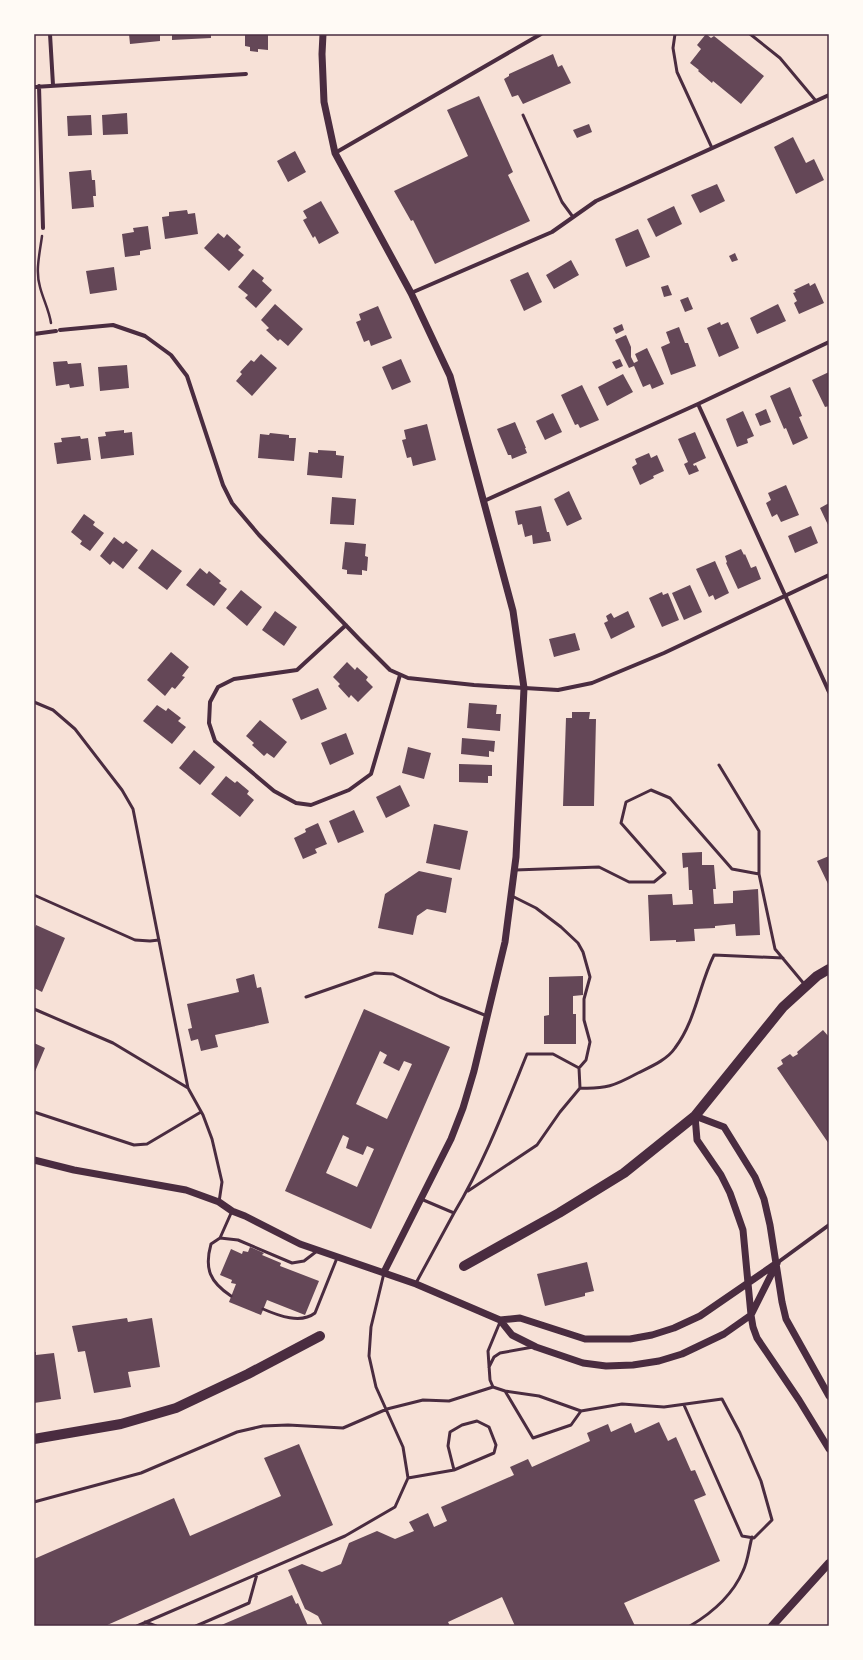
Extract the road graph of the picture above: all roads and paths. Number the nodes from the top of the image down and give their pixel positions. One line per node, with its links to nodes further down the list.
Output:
1 (50, 34): 7 (street)
2 (323, 34): 14 (street)
3 (541, 34): 14 (street)
4 (675, 34): 13 (lane)
5 (750, 34): 11 (lane)
6 (246, 74): 7 (street)
7 (53, 85): 8 (street)
8 (39, 86): 9 (street); 16 (street)
9 (34, 87)
10 (829, 95): 11 (street)
11 (816, 101): 13 (street)
12 (523, 115): 15 (lane)
13 (712, 148): 15 (street)
14 (335, 153): 17 (street)
15 (573, 217): 17 (street)
16 (43, 228): 18 (path)
17 (411, 293): 22 (street)
18 (56, 331): 19 (street); 25 (street)
19 (34, 334)
20 (829, 342): 21 (street)
21 (698, 404): 22 (street); 24 (street)
22 (484, 501): 27 (street)
23 (829, 575): 24 (street)
24 (785, 596): 27 (street); 28 (street)
25 (346, 625): 26 (street); 26 (street)
26 (400, 675): 27 (street)
27 (524, 688): 31 (street)
28 (829, 692)
29 (34, 702): 35 (lane)
30 (719, 765): 32 (lane)
31 (515, 870): 32 (lane); 34 (street)
32 (759, 874): 36 (lane)
33 (34, 896): 35 (lane)
34 (512, 896): 41 (street); 42 (lane)
35 (158, 940): 43 (lane)
36 (783, 958): 38 (lane); 44 (lane)
37 (829, 969): 38 (main road)
38 (806, 986): 47 (main road)
39 (306, 997): 41 (lane)
40 (34, 1009): 43 (lane)
41 (487, 1016): 50 (street)
42 (579, 1068): 44 (lane); 49 (lane)
43 (188, 1088): 46 (lane)
44 (580, 1088): 49 (lane)
45 (34, 1112): 46 (lane)
46 (201, 1112): 51 (lane)
47 (695, 1116): 58 (street); 59 (main road); 61 (street)
48 (34, 1160): 51 (street)
49 (467, 1192): 53 (lane)
50 (420, 1199): 53 (lane); 60 (street)
51 (219, 1202): 52 (street)
52 (232, 1211): 55 (lane); 56 (street)
53 (454, 1213): 62 (lane)
54 (829, 1225): 58 (street)
55 (220, 1238): 56 (lane); 63 (lane)
56 (319, 1250): 57 (street)
57 (338, 1257): 60 (street); 64 (lane)
58 (777, 1263): 61 (street); 65 (street); 72 (street)
59 (464, 1266)
60 (384, 1272): 62 (street); 74 (lane)
61 (747, 1283): 65 (street); 66 (street)
62 (416, 1284): 66 (street)
63 (231, 1296)
64 (263, 1309)
65 (750, 1315): 68 (street); 77 (street)
66 (500, 1320): 68 (street); 69 (lane)
67 (320, 1336): 76 (main road)
68 (536, 1347): 69 (lane)
69 (489, 1367): 70 (lane)
70 (494, 1387): 71 (lane); 74 (lane)
71 (505, 1391): 75 (lane); 75 (lane)
72 (829, 1396)
73 (684, 1405): 75 (lane); 81 (lane); 81 (lane)
74 (387, 1410): 79 (lane); 80 (lane)
75 (581, 1411)
76 (34, 1439)
77 (829, 1449)
78 (454, 1470): 78 (lane); 79 (lane)
79 (408, 1478): 83 (lane)
80 (34, 1502)
81 (752, 1537): 88 (lane)
82 (829, 1563): 89 (main road)
83 (256, 1574): 84 (lane); 87 (lane)
84 (145, 1622): 85 (lane); 86 (lane)
85 (137, 1626)
86 (156, 1626)
87 (196, 1626)
88 (690, 1626)
89 (772, 1626)

